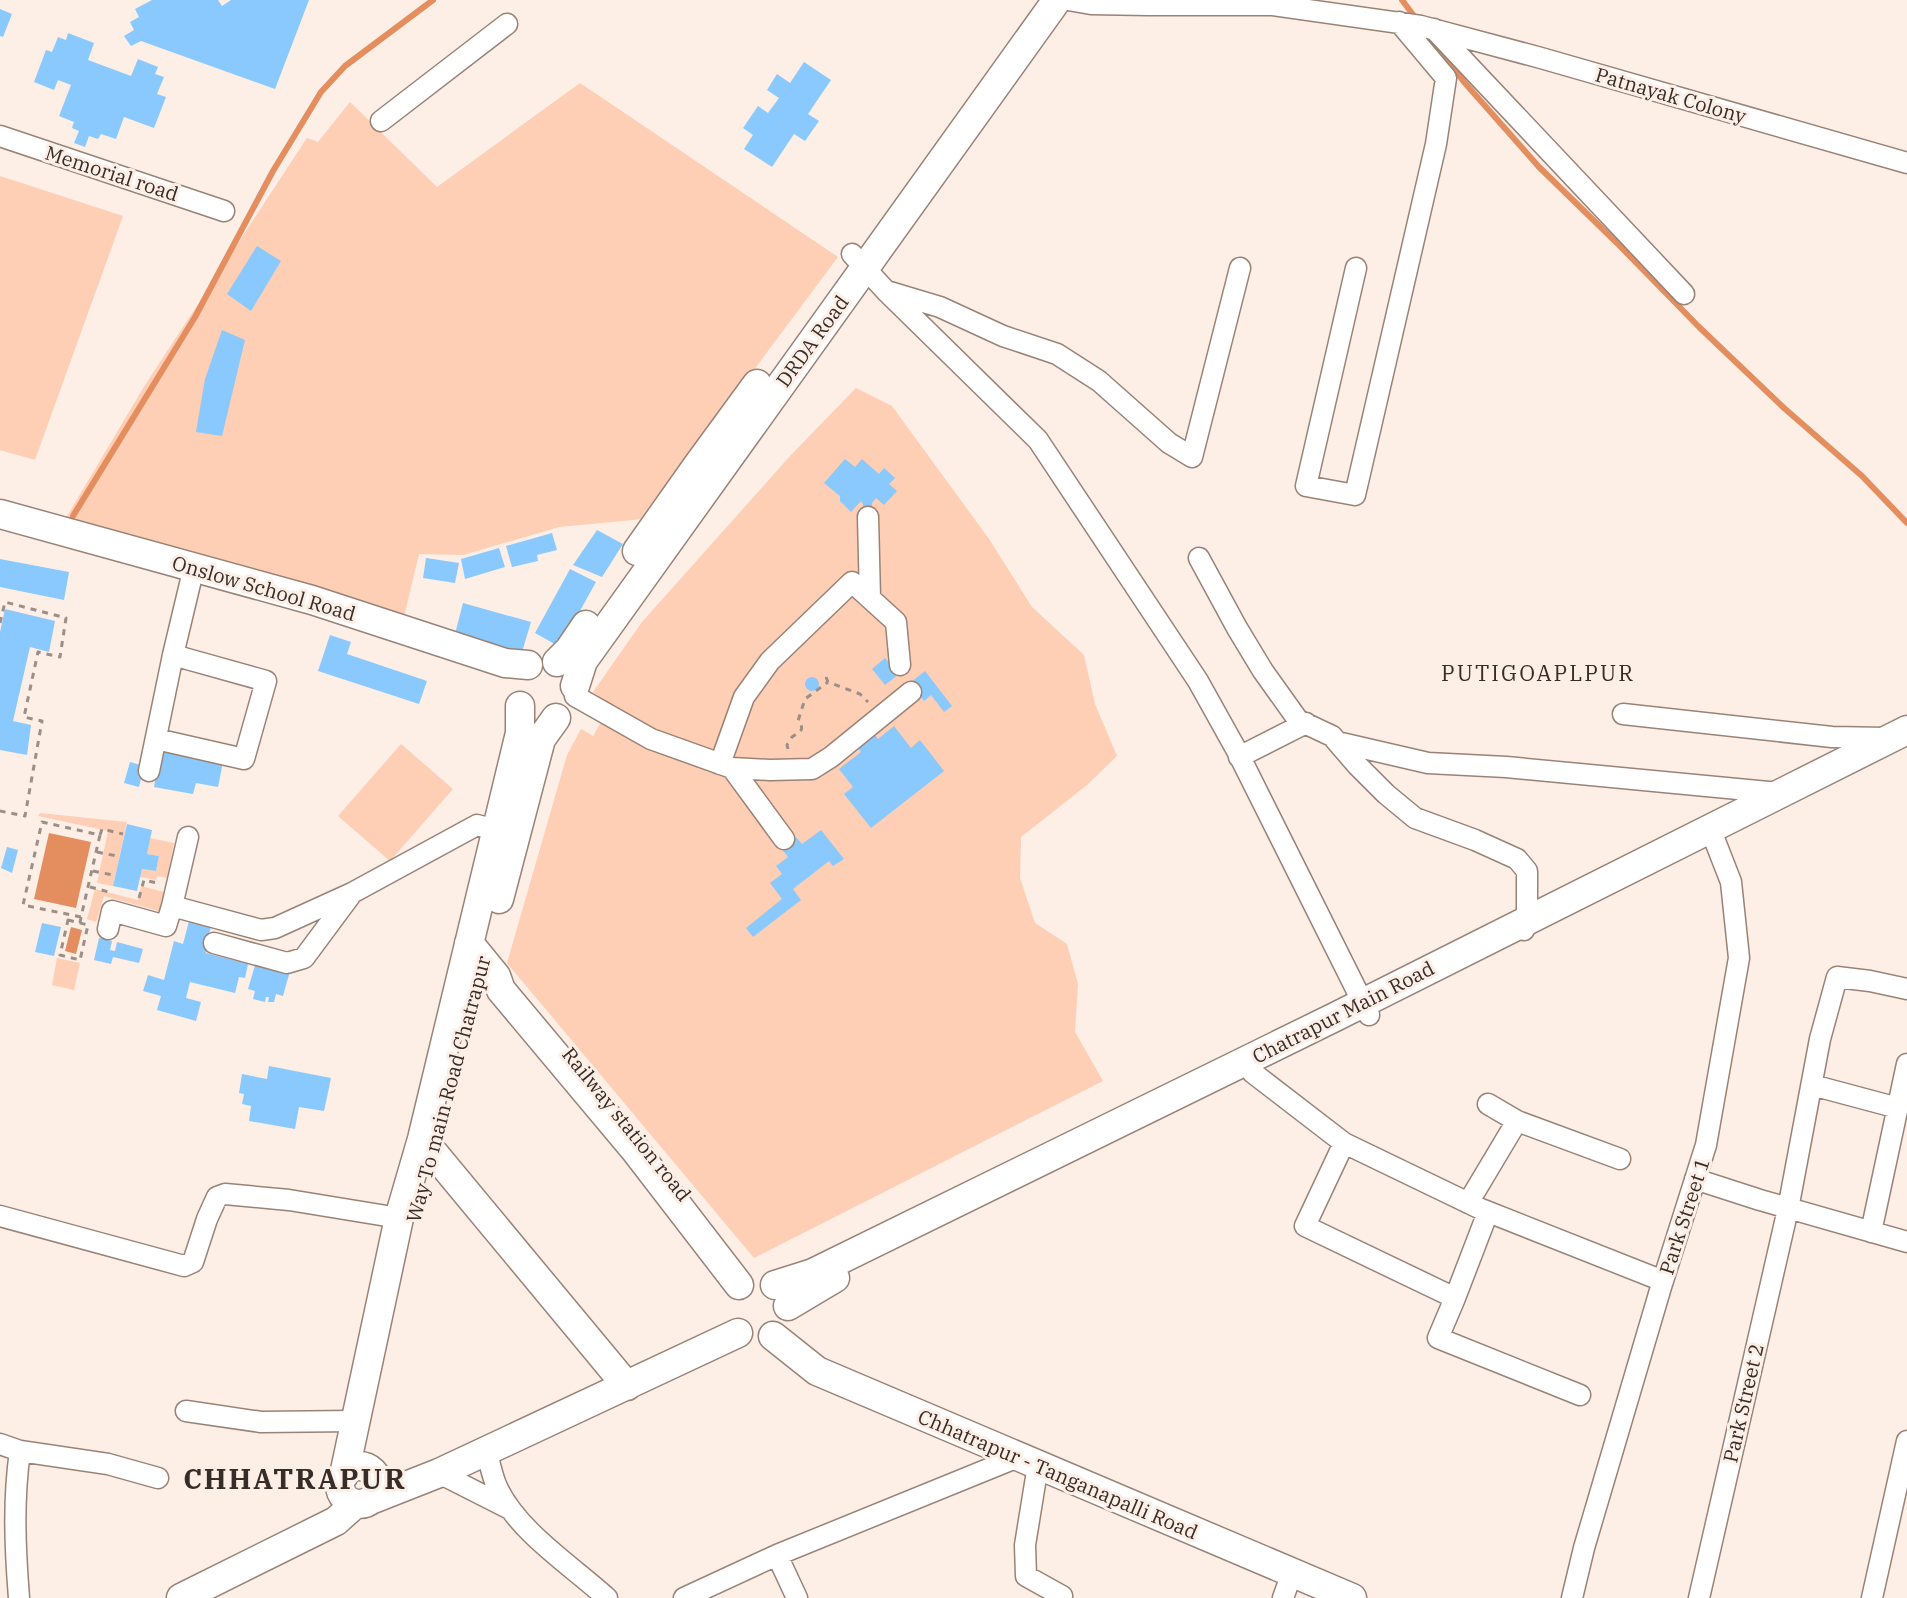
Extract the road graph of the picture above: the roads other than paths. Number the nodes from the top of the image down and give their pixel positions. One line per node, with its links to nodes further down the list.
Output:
1 (1035, 0): 11 (main road, DRDA Road)
2 (1057, 0): 11 (main road, DRDA Road)
3 (1068, 0): 4 (street)
4 (1399, 22): 6 (street, Patnayak Colony); 13 (street)
5 (507, 24): 7 (street)
6 (1434, 29): 9 (street, Patnayak Colony); 15 (street)
7 (381, 121)
8 (0, 136): 10 (street, Memorial road)
9 (1907, 163)
10 (224, 211)
11 (858, 260): 14 (street); 23 (main road, DRDA Road); 26 (main road, DRDA Road)
12 (1240, 268): 14 (street)
13 (1356, 268)
14 (886, 291): 34 (street)
15 (1684, 294)
16 (0, 514): 20 (main road, Onslow School Road)
17 (868, 517): 21 (street)
18 (0, 531): 20 (main road, Onslow School Road)
19 (1199, 558): 30 (street)
20 (192, 575): 22 (street); 25 (main road, Onslow School Road)
21 (870, 598): 24 (street); 35 (street)
22 (173, 655): 31 (street); 31 (street)
23 (557, 662): 25 (main road); 26 (main road)
24 (900, 665)
25 (521, 687): 29 (main road); 38 (main road)
26 (575, 691): 29 (main road); 35 (street)
27 (911, 692): 35 (street)
28 (1623, 714): 32 (street)
29 (556, 718): 47 (main road, Way To main Road Chatrapur)
30 (1306, 723): 33 (street); 34 (street)
31 (156, 739): 36 (street)
32 (1901, 741): 37 (main road, Chatrapur Main Road)
33 (1337, 742): 37 (street); 45 (street)
34 (1239, 757): 49 (street)
35 (726, 766): 41 (street)
36 (149, 771)
37 (1783, 799): 39 (main road, Chatrapur Main Road)
38 (496, 830): 42 (street); 47 (main road)
39 (1711, 835): 45 (main road, Chatrapur Main Road); 59 (street, Park Street 1)
40 (188, 837): 43 (street)
41 (784, 839)
42 (352, 893): 43 (street); 46 (street)
43 (174, 897): 44 (street)
44 (108, 929)
45 (1524, 929): 49 (main road, Chatrapur Main Road)
46 (214, 943)
47 (483, 959): 57 (main road, Way To main Road Chatrapur); 57 (main road, Way To main Road Chatrapur); 68 (main road, Railway station road)
48 (1907, 989): 52 (street, Park Street 2)
49 (1366, 1009): 51 (main road, Chatrapur Main Road)
50 (1907, 1064): 54 (street)
51 (1248, 1067): 56 (street); 68 (main road, Chatrapur Main Road)
52 (1812, 1085): 54 (street); 61 (street, Park Street 2)
53 (1488, 1104): 55 (street)
54 (1898, 1108): 65 (street)
55 (1517, 1121): 58 (street); 60 (street)
56 (1344, 1143): 60 (street); 69 (street)
57 (427, 1144): 64 (main road, Way To main Road Chatrapur); 72 (main road); 82 (main road, Way To main Road Chatrapur)
58 (1620, 1159)
59 (1695, 1179): 61 (street); 67 (street, Park Street 1)
60 (1468, 1203): 62 (street)
61 (1788, 1209): 65 (street); 94 (street, Park Street 2)
62 (1488, 1212): 67 (street); 69 (street)
63 (0, 1216): 64 (street)
64 (399, 1218): 75 (main road, Way To main Road Chatrapur)
65 (1871, 1232): 66 (street)
66 (1907, 1242)
67 (1663, 1281): 93 (street, Park Street 1)
68 (763, 1289): 70 (main road); 71 (main road)
69 (1455, 1298): 73 (street)
70 (733, 1326): 71 (main road); 72 (main road)
71 (773, 1336): 79 (main road, Chhatrapur - Tanganapalli Road)
72 (622, 1380): 78 (main road); 82 (main road)
73 (1580, 1395)
74 (186, 1411): 75 (street)
75 (354, 1421): 82 (main road, Way To main Road Chatrapur)
76 (1907, 1441): 95 (street)
77 (10, 1447): 81 (street); 86 (street)
78 (486, 1451): 80 (main road); 83 (street)
79 (1028, 1461): 84 (street); 85 (main road, Chhatrapur - Tanganapalli Road); 91 (street)
80 (439, 1473): 82 (main road); 83 (street)
81 (158, 1478)
82 (361, 1485): 87 (main road)
83 (510, 1509): 88 (street)
84 (777, 1555): 89 (street); 90 (street)
85 (1287, 1585): 92 (main road, Chhatrapur - Tanganapalli Road)
86 (19, 1598)
87 (181, 1598)
88 (607, 1598)
89 (684, 1598)
90 (797, 1598)
91 (1061, 1598)
92 (1352, 1598)
93 (1572, 1598)
94 (1699, 1598)
95 (1872, 1598)

